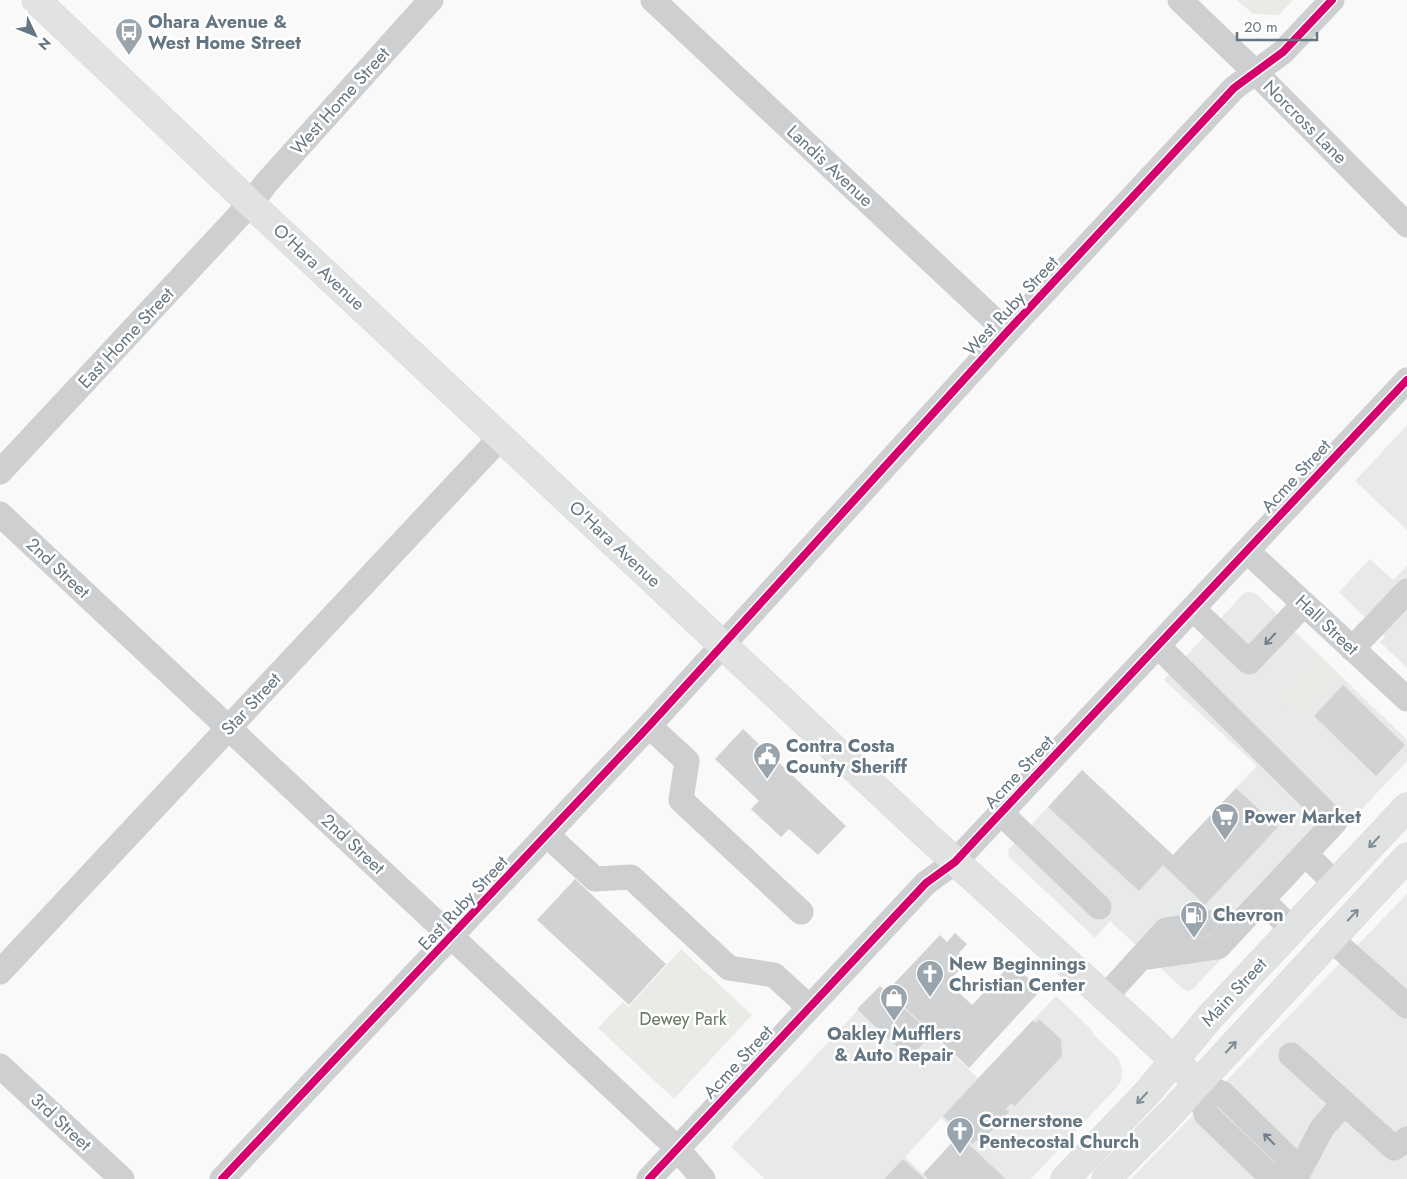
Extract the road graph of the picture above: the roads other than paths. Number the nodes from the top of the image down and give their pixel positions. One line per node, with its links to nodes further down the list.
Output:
1 (36, 0): 7 (main road, O'Hara Avenue)
2 (431, 0): 7 (street, West Home Street)
3 (653, 0): 9 (street, Landis Avenue)
4 (1180, 0): 6 (street, Norcross Lane)
5 (1332, 0): 6 (street, West Ruby Street)
6 (1256, 72): 8 (street, Norcross Lane); 9 (street, West Ruby Street)
7 (251, 203): 11 (main road, O'Hara Avenue); 12 (street, East Home Street)
8 (1407, 224)
9 (1007, 332): 18 (street, West Ruby Street)
10 (1407, 380): 14 (street, Acme Street)
11 (501, 437): 18 (main road, O'Hara Avenue); 23 (street, Star Street)
12 (0, 472)
13 (0, 514): 23 (street, 2nd Street)
14 (1247, 551): 16 (street, Hall Street); 17 (street, Acme Street)
15 (1407, 591): 20 (street)
16 (1304, 604): 17 (street, one-way to 17); 20 (street, Hall Street)
17 (1193, 609): 19 (street, Acme Street)
18 (722, 645): 22 (street, East Ruby Street); 29 (main road, O'Hara Avenue)
19 (1158, 646): 25 (street, Acme Street); 27 (street)
20 (1352, 649): 21 (street, Hall Street)
21 (1407, 700)
22 (649, 726): 26 (street, East Ruby Street); 33 (street)
23 (229, 728): 35 (street, 2nd Street); 37 (street, Star Street)
24 (1407, 807): 30 (main road, Main Street, one-way to 30)
25 (1001, 813): 29 (street, Acme Street); 32 (street)
26 (548, 835): 35 (street, East Ruby Street); 40 (street)
27 (1305, 854): 30 (street); 31 (street)
28 (1407, 857): 36 (main road, Main Street, one-way to 28)
29 (955, 862): 38 (main road, O'Hara Avenue); 40 (street, Acme Street)
30 (1335, 883): 34 (main road, Main Street)
31 (1262, 900): 34 (street); 38 (street)
32 (1099, 907)
33 (801, 912)
34 (1292, 929): 42 (main road, Main Street)
35 (452, 937): 47 (street, 2nd Street); 49 (street, East Ruby Street)
36 (1332, 939): 39 (street); 44 (main road, Main Street, one-way to 36)
37 (0, 972)
38 (1105, 998): 42 (main road, O'Hara Avenue)
39 (1407, 1006)
40 (809, 1008): 47 (street, Acme Street)
41 (1291, 1055): 45 (street)
42 (1174, 1061): 44 (main road, O'Hara Avenue); 52 (main road, Main Street, one-way to 52)
43 (0, 1066): 48 (street, 3rd Street)
44 (1198, 1083): 53 (main road, Main Street); 54 (street); 55 (street, one-way to 44)
45 (1344, 1103): 46 (street); 55 (street)
46 (1407, 1139)
47 (677, 1148): 50 (street, Acme Street); 51 (street, 2nd Street)
48 (122, 1179)
49 (222, 1179)
50 (649, 1179)
51 (702, 1179)
52 (1065, 1179)
53 (1106, 1179)
54 (1287, 1179)
55 (1294, 1179)

